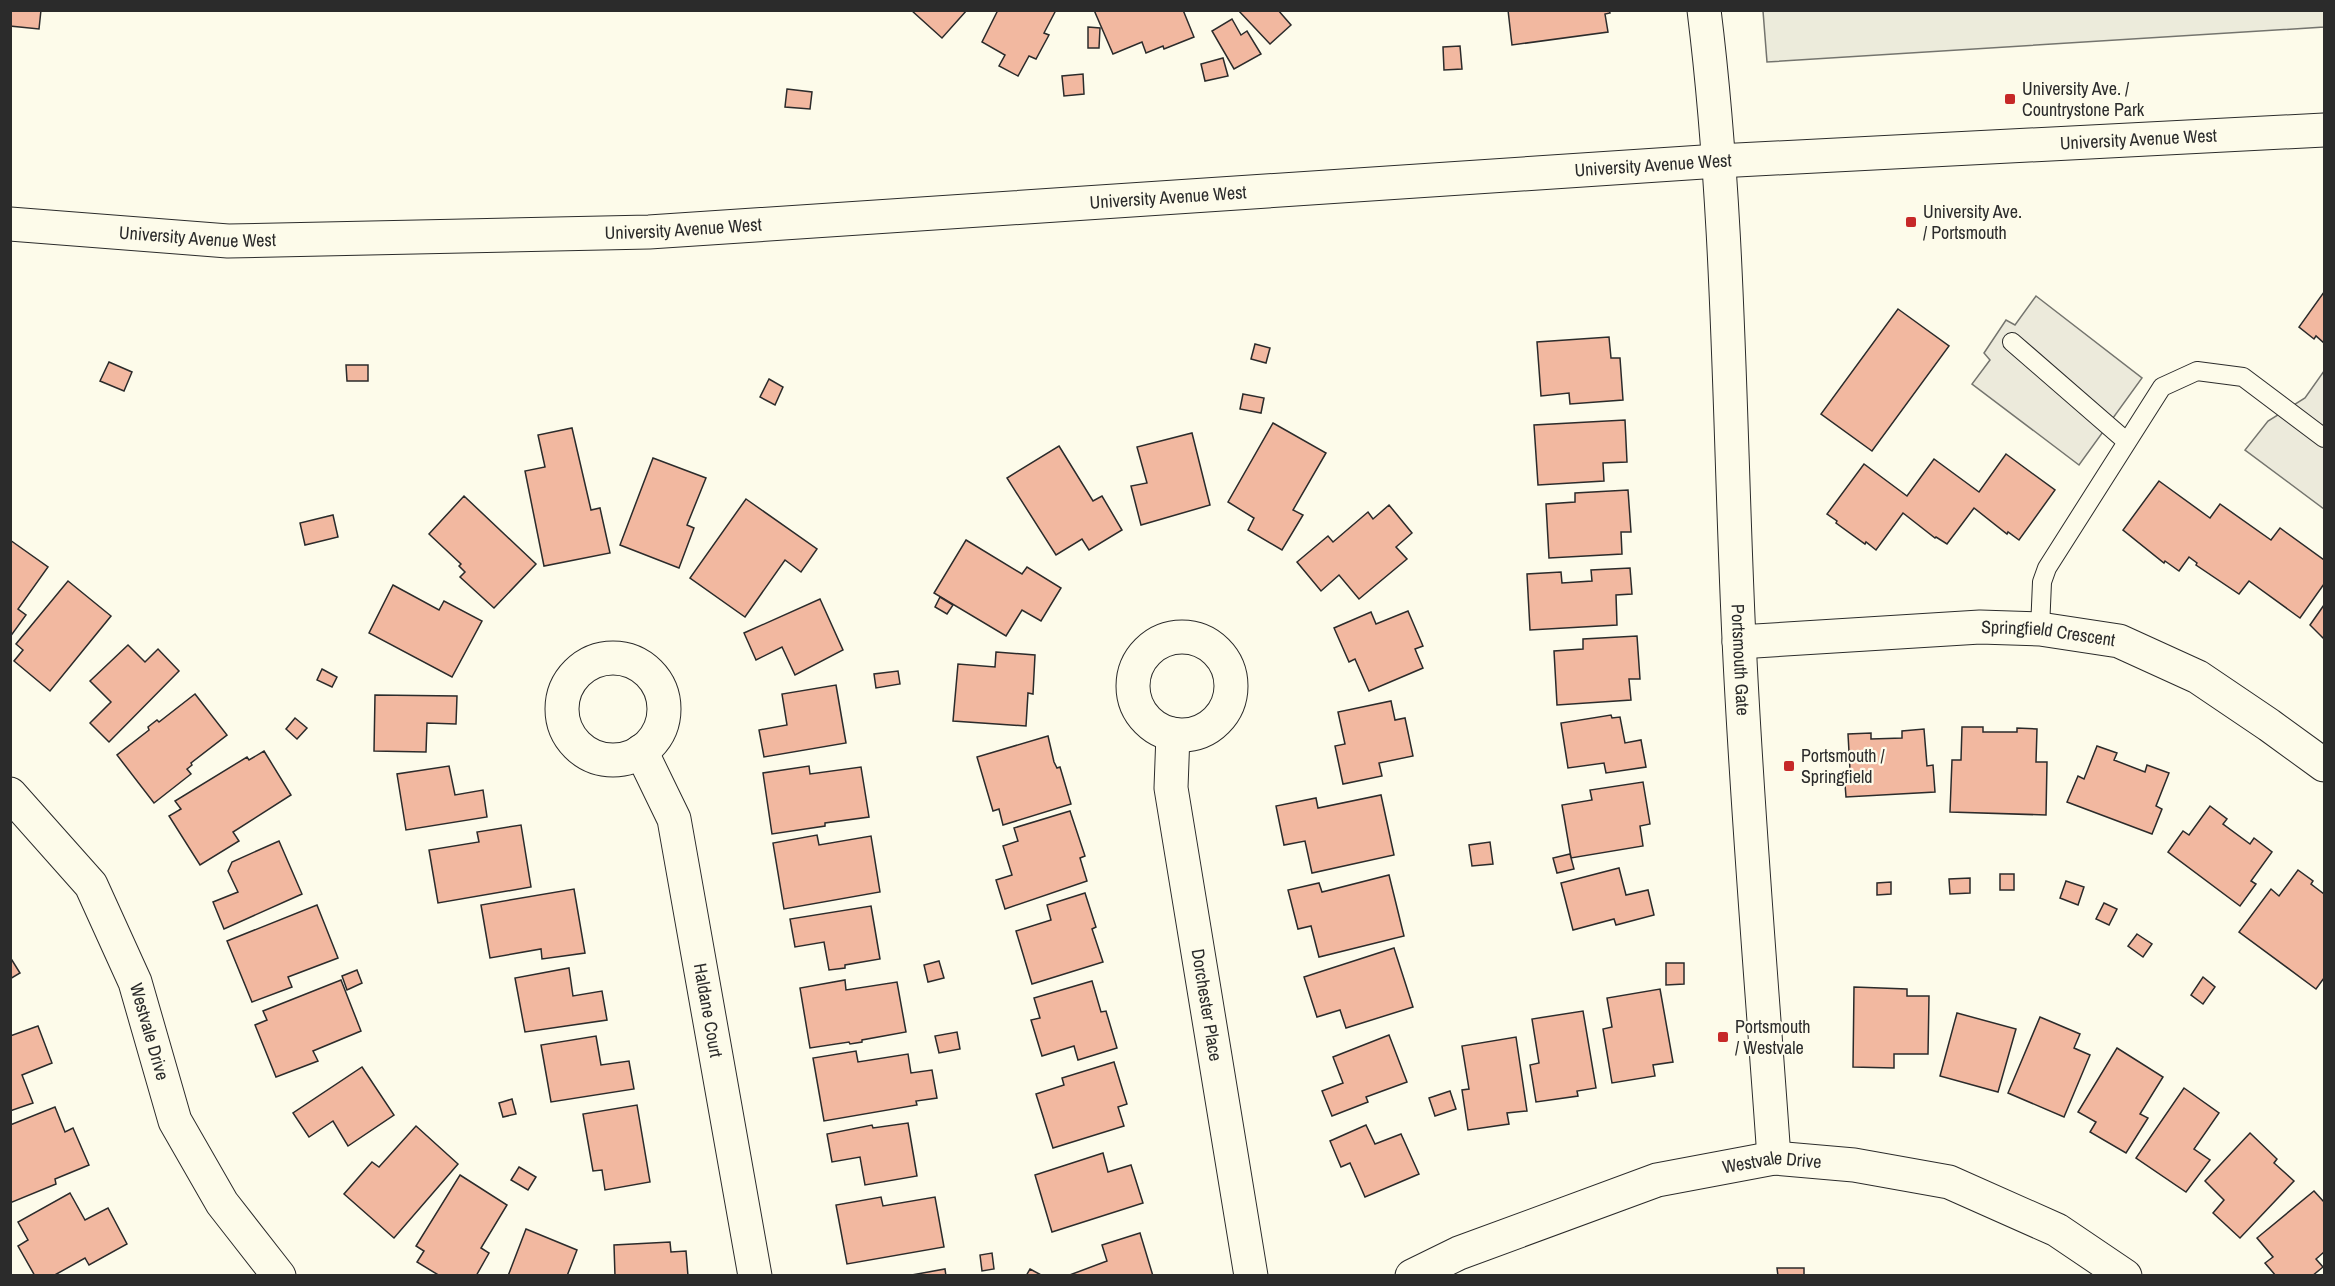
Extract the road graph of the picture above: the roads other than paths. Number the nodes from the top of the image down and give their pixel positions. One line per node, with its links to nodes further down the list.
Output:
1 (1704, 10): 3 (street, Portsmouth Gate)
2 (2325, 130): 3 (street, University Avenue West)
3 (1718, 161): 4 (street, University Avenue West); 9 (street, Portsmouth Gate)
4 (10, 224)
5 (2012, 342): 7 (lane)
6 (2325, 438): 7 (lane)
7 (2126, 441): 8 (lane)
8 (2040, 629): 9 (street, Springfield Crescent); 12 (street, Springfield Crescent)
9 (1739, 642): 14 (street, Portsmouth Gate)
10 (1173, 734): 17 (street, Dorchester Place)
11 (641, 752): 16 (street, Haldane Court)
12 (2325, 765)
13 (10, 794): 15 (street, Westvale Drive)
14 (1774, 1158): 18 (street, Westvale Drive); 19 (street, Westvale Drive)
15 (279, 1275)
16 (755, 1275)
17 (1251, 1275)
18 (1412, 1275)
19 (2125, 1275)

